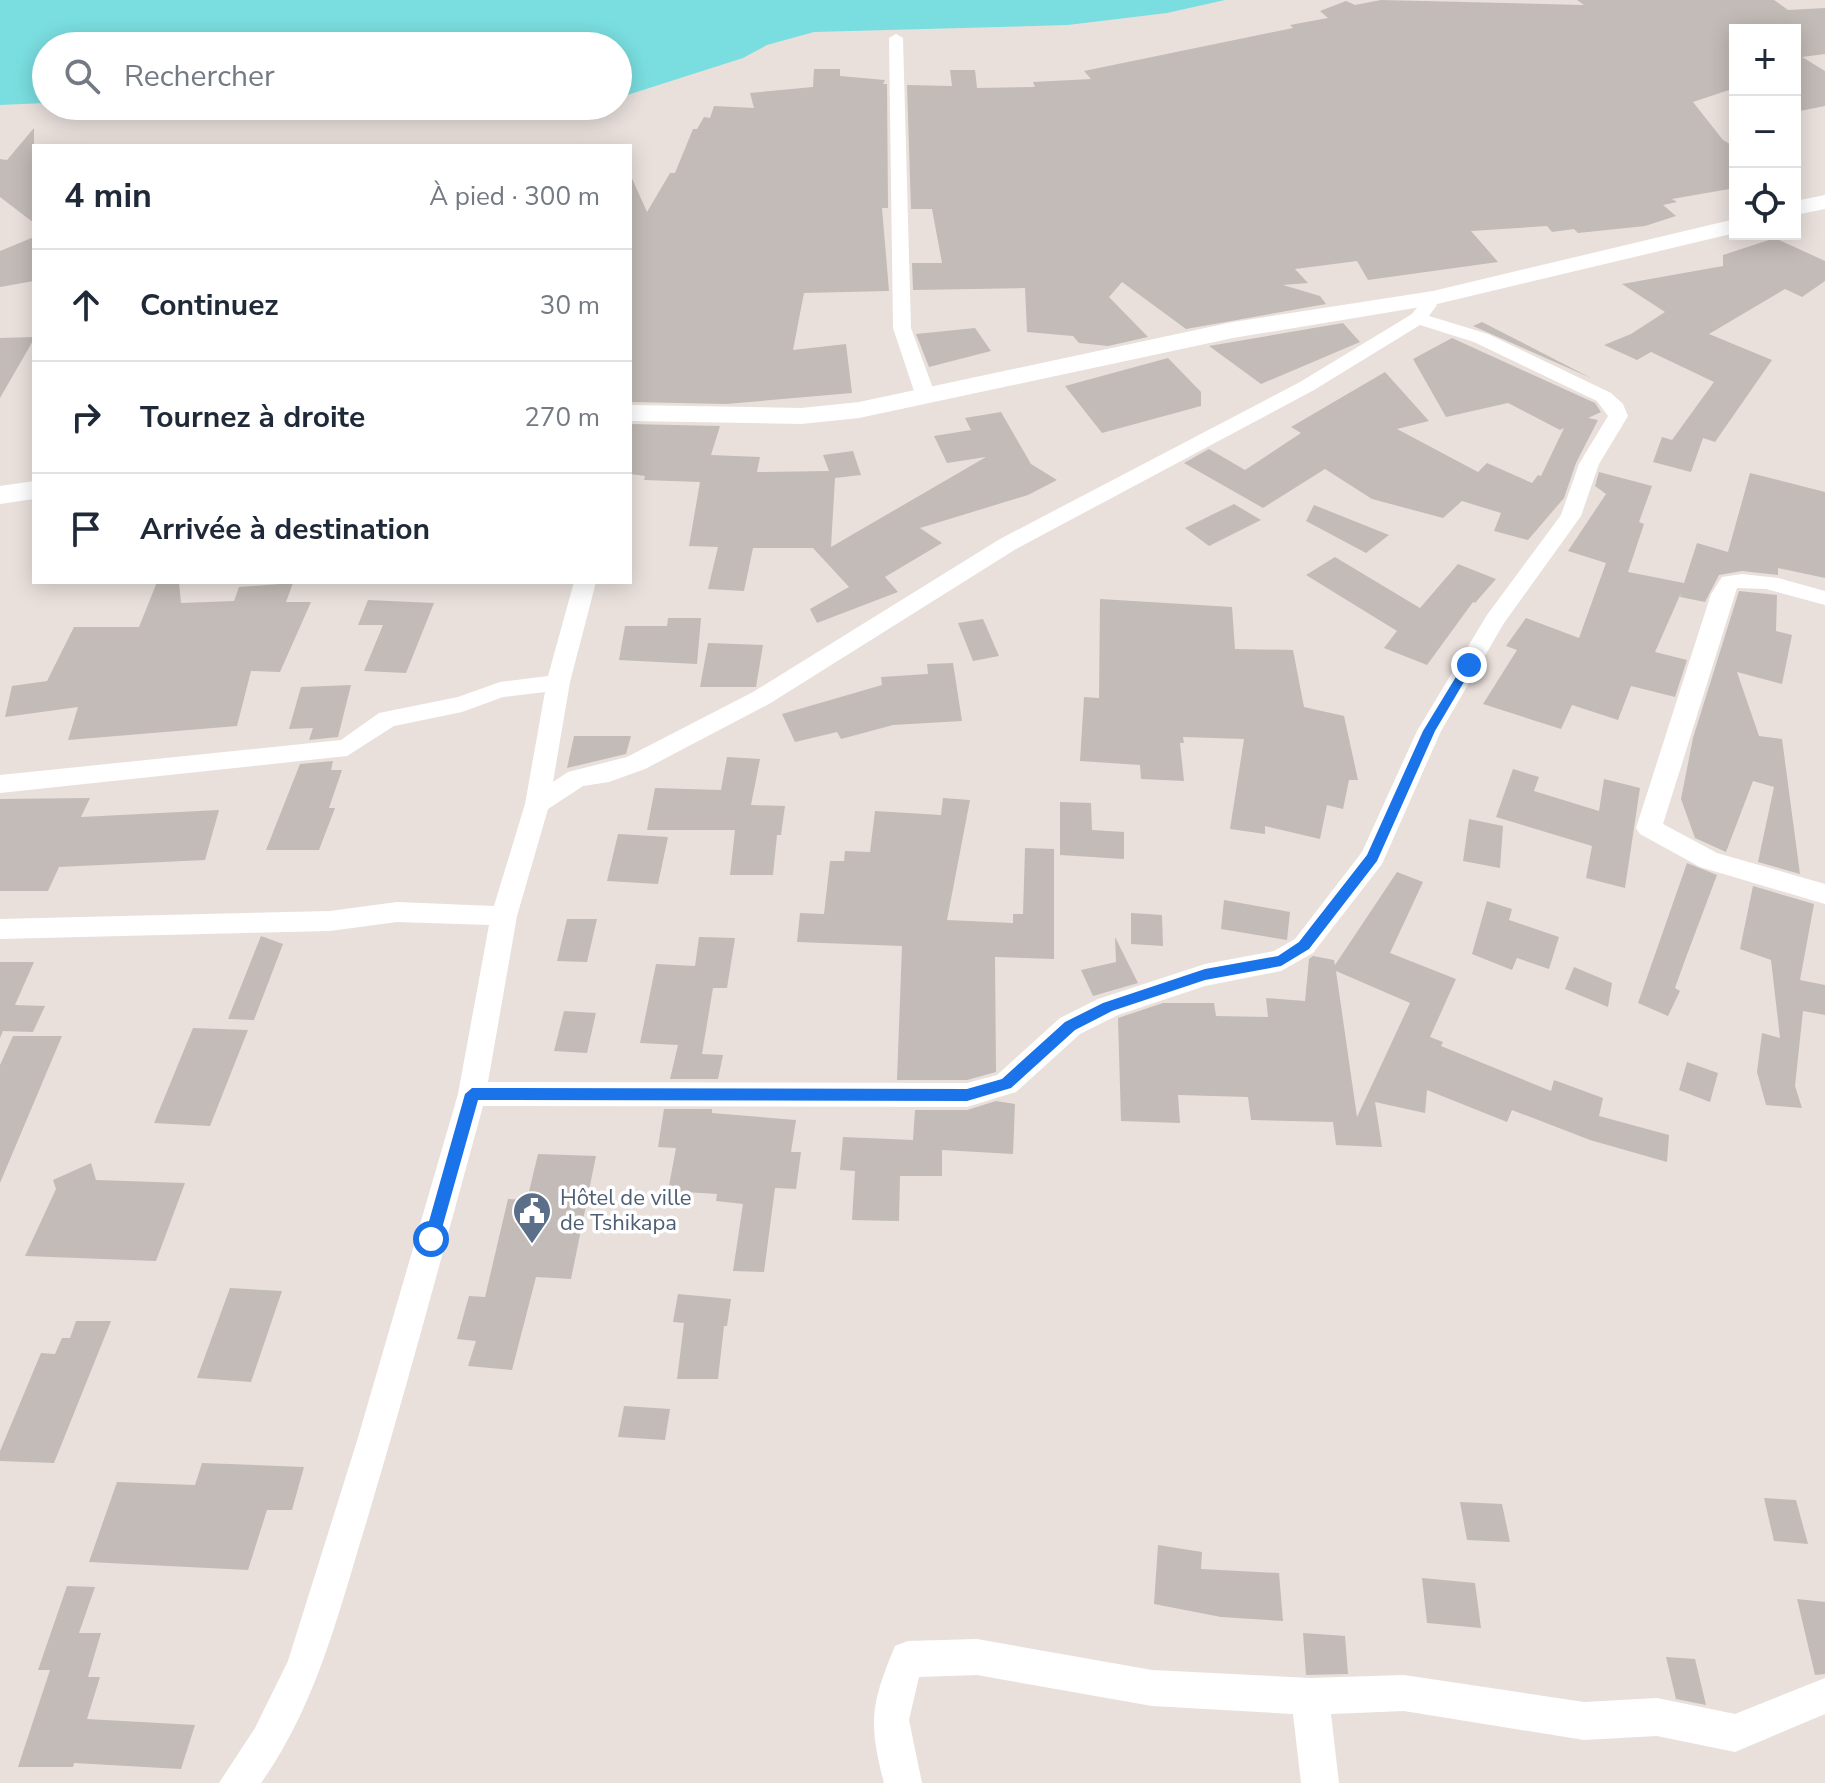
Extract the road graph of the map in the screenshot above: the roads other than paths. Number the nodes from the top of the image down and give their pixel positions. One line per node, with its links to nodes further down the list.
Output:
1 (896, 38): 6 (street)
2 (1825, 202): 3 (main road)
3 (1801, 207)
4 (1729, 228): 5 (main road)
5 (1426, 308): 6 (main road); 14 (street); 18 (street)
6 (925, 394): 7 (main road)
7 (632, 413)
8 (32, 490): 9 (main road)
9 (0, 495)
10 (584, 584): 12 (street)
11 (1825, 598): 15 (street)
12 (558, 682): 13 (street); 14 (street)
13 (0, 784)
14 (537, 804): 16 (street)
15 (1825, 894)
16 (504, 916): 17 (street); 18 (street)
17 (0, 929)
18 (472, 1094): 21 (street)
19 (1310, 1696): 20 (street); 22 (street); 23 (street)
20 (1825, 1696)
21 (238, 1783)
22 (903, 1783)
23 (1320, 1783)

